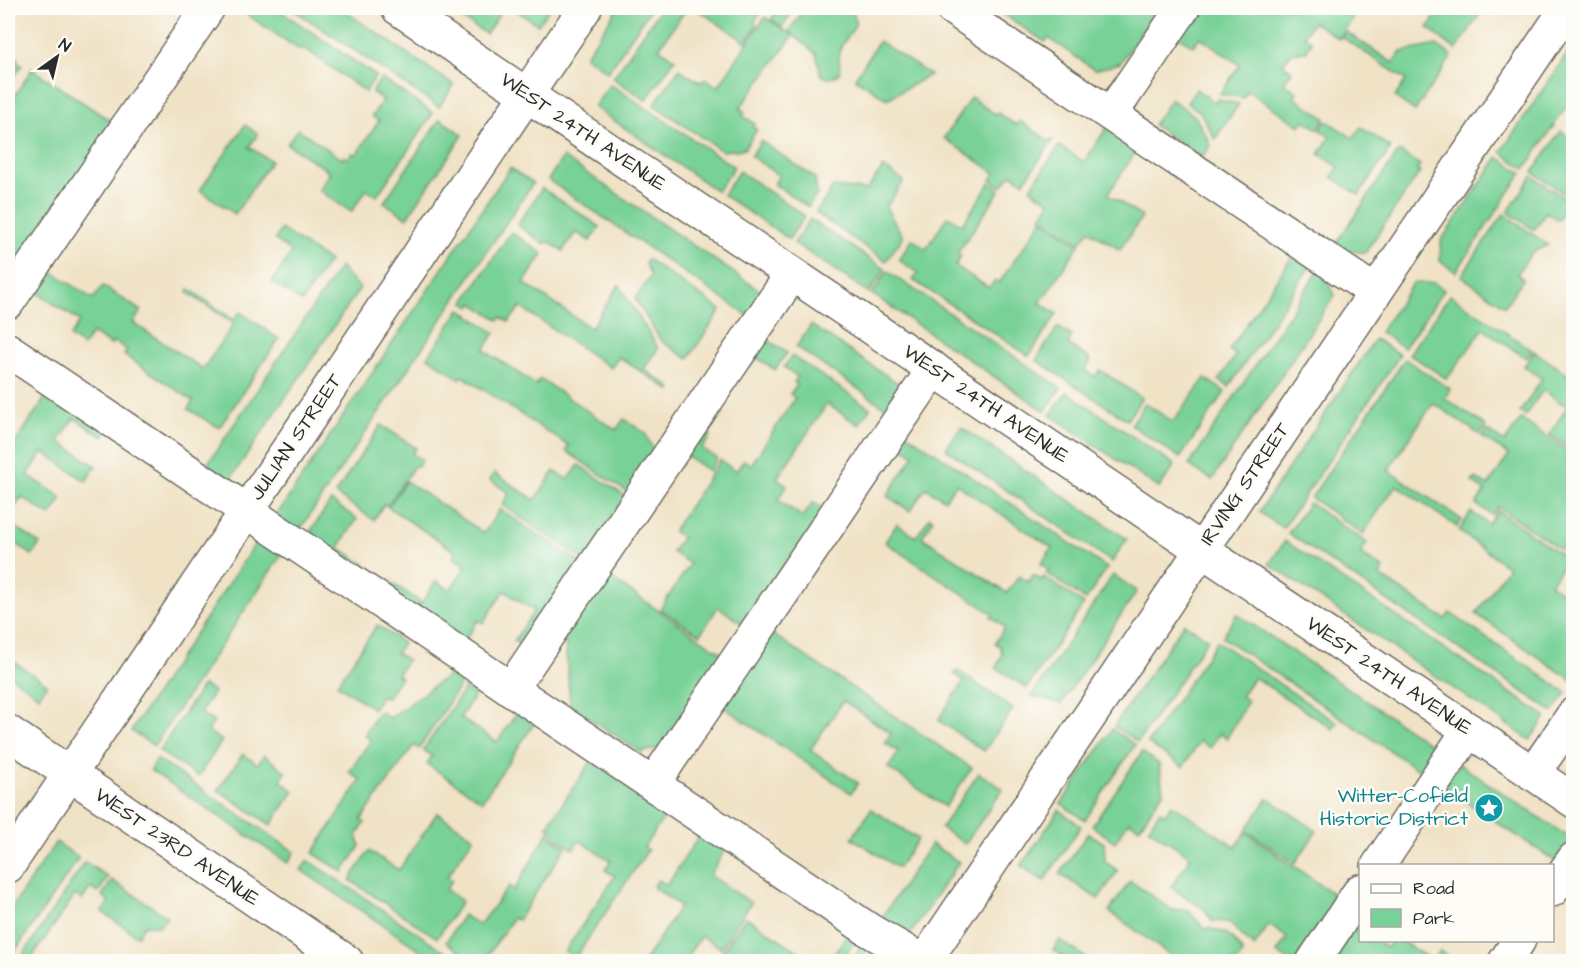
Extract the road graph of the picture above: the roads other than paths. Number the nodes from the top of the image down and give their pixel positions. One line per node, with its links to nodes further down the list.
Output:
1 (208, 8): 11 (street)
2 (398, 8): 7 (street, WEST 24TH AVENUE)
3 (585, 8): 7 (street, JULIAN STREET)
4 (1183, 8): 8 (street)
5 (1567, 8): 10 (street, IRVING STREET)
6 (956, 9): 8 (street)
7 (526, 94): 9 (street, WEST 24TH AVENUE); 14 (street, JULIAN STREET)
8 (1111, 114): 10 (street)
9 (792, 274): 13 (street, WEST 24TH AVENUE); 16 (street)
10 (1375, 292): 15 (street, IRVING STREET)
11 (8, 302)
12 (8, 350): 14 (street)
13 (934, 369): 15 (street, WEST 24TH AVENUE); 22 (street)
14 (246, 511): 16 (street); 20 (street, JULIAN STREET)
15 (1201, 549): 18 (street, WEST 24TH AVENUE); 31 (street, IRVING STREET)
16 (512, 689): 22 (street)
17 (1574, 714): 21 (street)
18 (1469, 730): 21 (street, WEST 24TH AVENUE); 25 (street)
19 (8, 732): 20 (street, WEST 23RD AVENUE)
20 (70, 774): 26 (street, JULIAN STREET); 30 (street, WEST 23RD AVENUE)
21 (1533, 774): 23 (street, WEST 24TH AVENUE)
22 (653, 784): 31 (street)
23 (1574, 801)
24 (1574, 859): 27 (street)
25 (1379, 864)
26 (8, 866)
27 (1554, 887)
28 (1359, 893): 32 (street)
29 (1518, 942): 33 (street)
30 (347, 962)
31 (924, 962)
32 (1313, 962)
33 (1505, 962)

